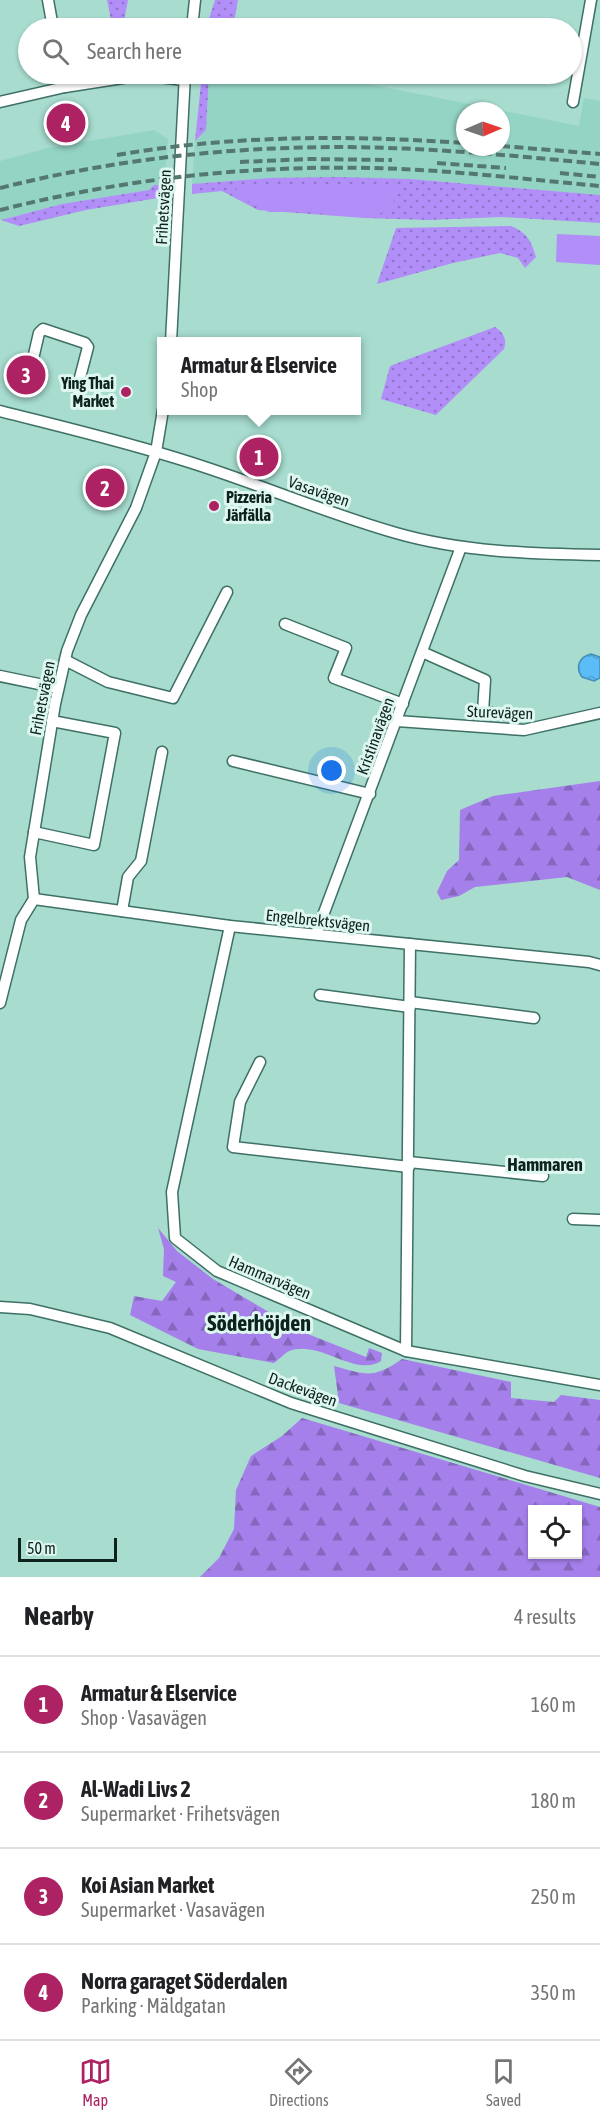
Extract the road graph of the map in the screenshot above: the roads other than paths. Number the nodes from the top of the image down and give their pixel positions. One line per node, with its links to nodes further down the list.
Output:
1 (48, 0): 4 (street)
2 (195, 0): 5 (street)
3 (591, 0): 6 (street)
4 (52, 18)
5 (193, 18)
6 (582, 51)
7 (64, 84): 11 (street)
8 (84, 84): 11 (street)
9 (184, 84): 14 (street, Frihetsvägen)
10 (576, 84): 13 (street)
11 (65, 87): 12 (street)
12 (0, 102)
13 (573, 102)
14 (171, 337)
15 (29, 376): 16 (street)
16 (77, 389)
17 (0, 411): 19 (street, Vasavägen)
18 (163, 415): 19 (street, Frihetsvägen)
19 (156, 452): 20 (street, Vasavägen); 25 (street, Frihetsvägen)
20 (461, 547): 21 (street, Vasavägen); 24 (street, Kristinavägen)
21 (600, 555)
22 (227, 592): 25 (street)
23 (285, 624): 28 (street)
24 (422, 652): 28 (street, Kristinavägen); 30 (street)
25 (65, 660): 27 (street, Frihetsvägen)
26 (0, 676): 27 (street)
27 (58, 688): 31 (street, Frihetsvägen)
28 (403, 704): 32 (street, Kristinavägen)
29 (600, 713): 32 (street, Sturevägen)
30 (510, 715)
31 (52, 721): 36 (street, Frihetsvägen); 36 (street)
32 (397, 721): 35 (street, Kristinavägen)
33 (162, 752): 38 (street)
34 (233, 761): 35 (street)
35 (369, 794): 40 (street, Kristinavägen)
36 (34, 832): 37 (street, Frihetsvägen)
37 (34, 899): 38 (street, Engelbrektsvägen); 44 (street)
38 (122, 911): 39 (street, Engelbrektsvägen)
39 (230, 926): 40 (street, Engelbrektsvägen); 53 (street, Hammarvägen)
40 (316, 934): 41 (street, Engelbrektsvägen)
41 (410, 944): 42 (street, Engelbrektsvägen); 45 (street)
42 (600, 965)
43 (320, 995): 45 (street)
44 (0, 1003)
45 (410, 1005): 46 (street); 48 (street)
46 (534, 1018)
47 (260, 1062): 48 (street)
48 (409, 1164): 49 (street); 53 (street)
49 (543, 1176)
50 (573, 1218): 51 (street)
51 (600, 1221)
52 (0, 1307): 55 (street, Dackevägen)
53 (406, 1351): 54 (street, Hammarvägen)
54 (600, 1385)
55 (600, 1494)

